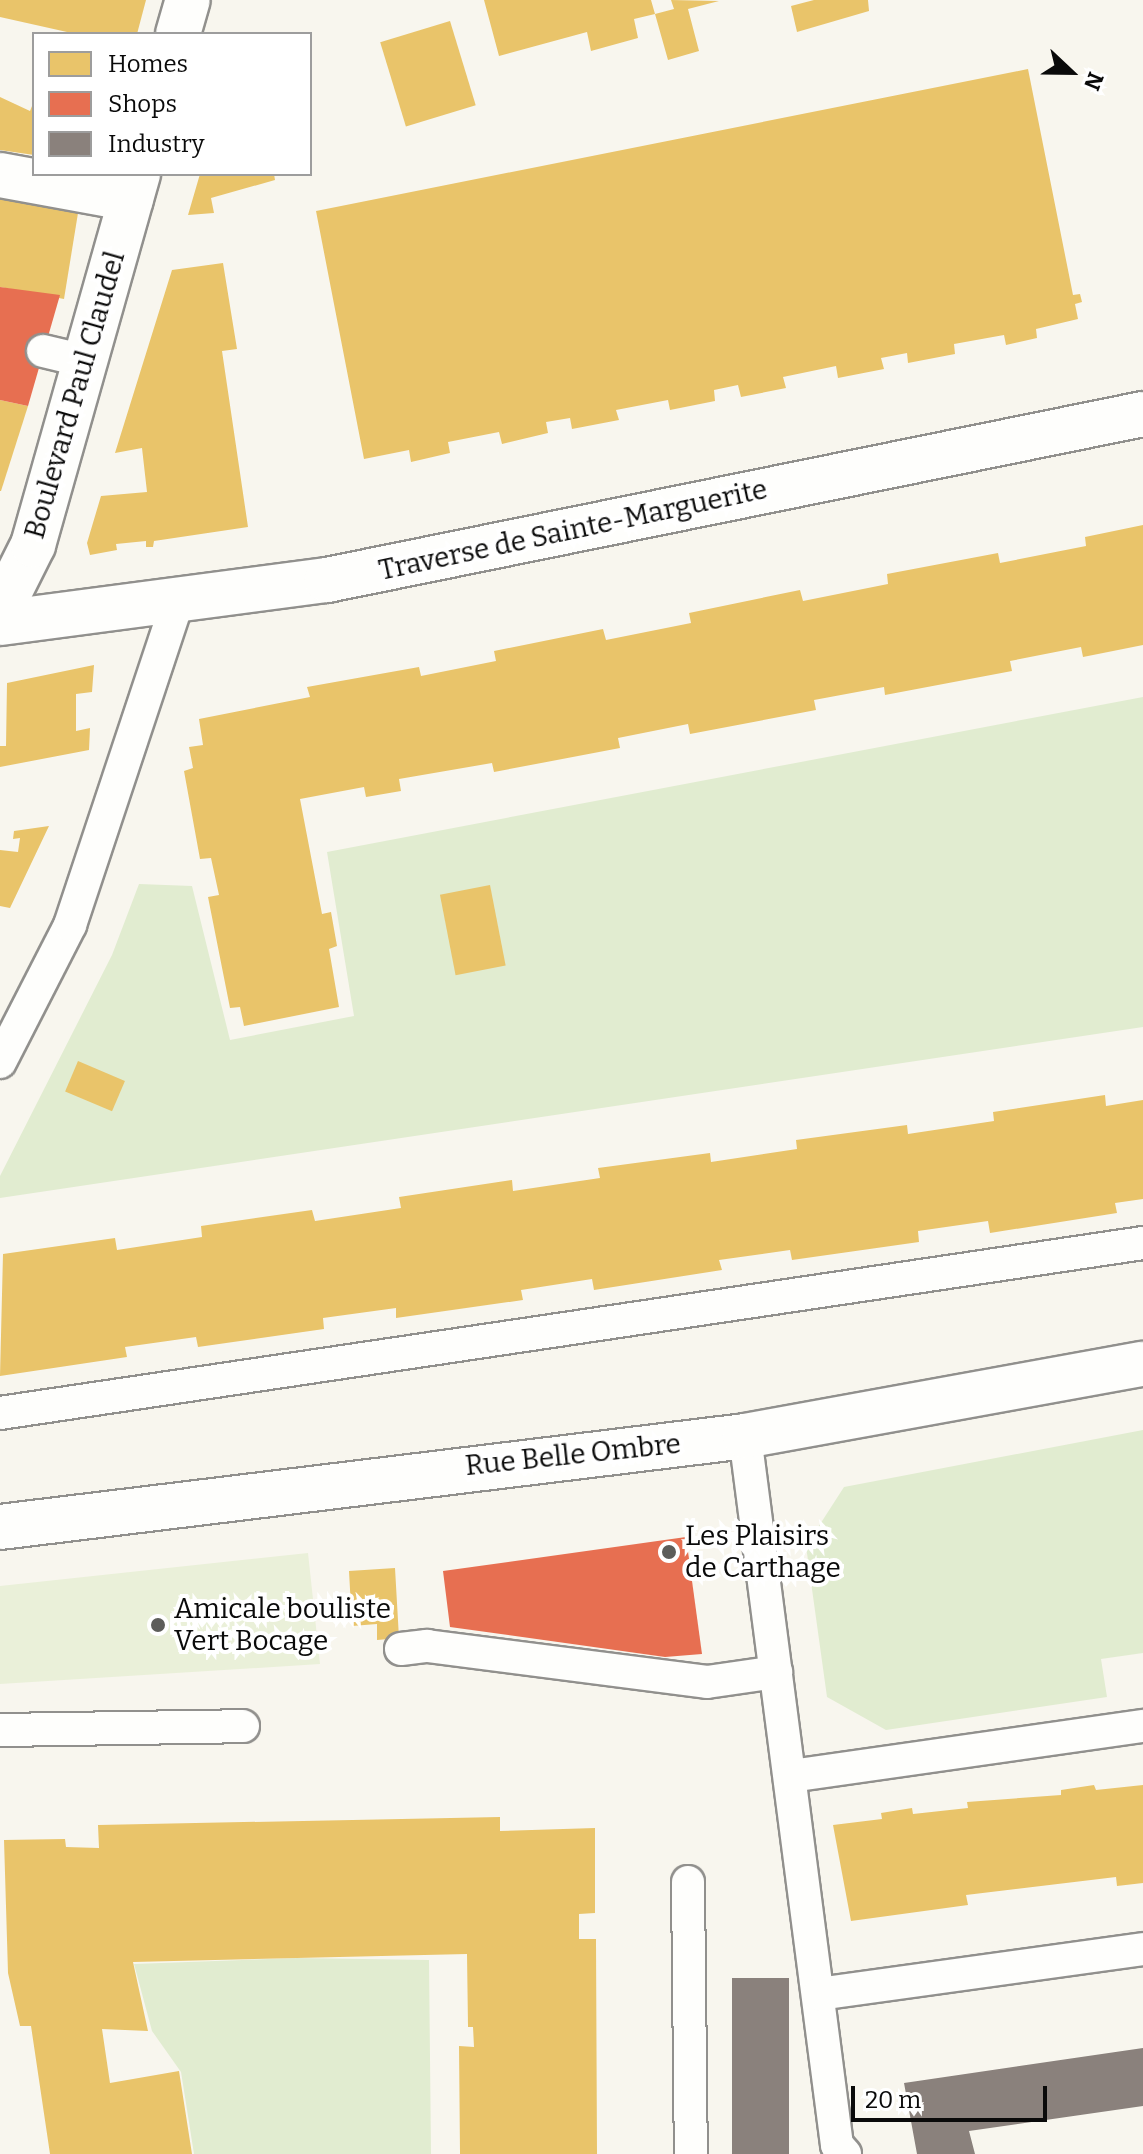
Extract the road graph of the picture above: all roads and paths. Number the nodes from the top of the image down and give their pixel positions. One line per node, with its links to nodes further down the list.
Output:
1 (188, 0): 2 (street)
2 (179, 32)
3 (0, 175): 4 (street)
4 (135, 187): 6 (street, Boulevard Paul Claudel)
5 (43, 351): 6 (lane)
6 (85, 361): 9 (street, Boulevard Paul Claudel)
7 (1143, 414): 8 (street, Traverse de Sainte-Marguerite)
8 (178, 600): 10 (street, Traverse de Sainte-Marguerite); 11 (lane)
9 (0, 611)
10 (0, 623)
11 (0, 1062)
12 (1143, 1243): 14 (lane)
13 (1143, 1364): 15 (street, Rue Belle Ombre)
14 (0, 1413)
15 (745, 1436): 16 (street, Rue Belle Ombre); 18 (lane)
16 (0, 1527)
17 (401, 1649): 18 (lane)
18 (776, 1672): 22 (lane)
19 (243, 1726): 21 (lane)
20 (1143, 1726): 22 (lane)
21 (0, 1730)
22 (791, 1776): 25 (lane)
23 (688, 1882): 26 (lane)
24 (1143, 1949): 25 (lane)
25 (819, 1994): 27 (lane)
26 (691, 2154)
27 (845, 2154)

